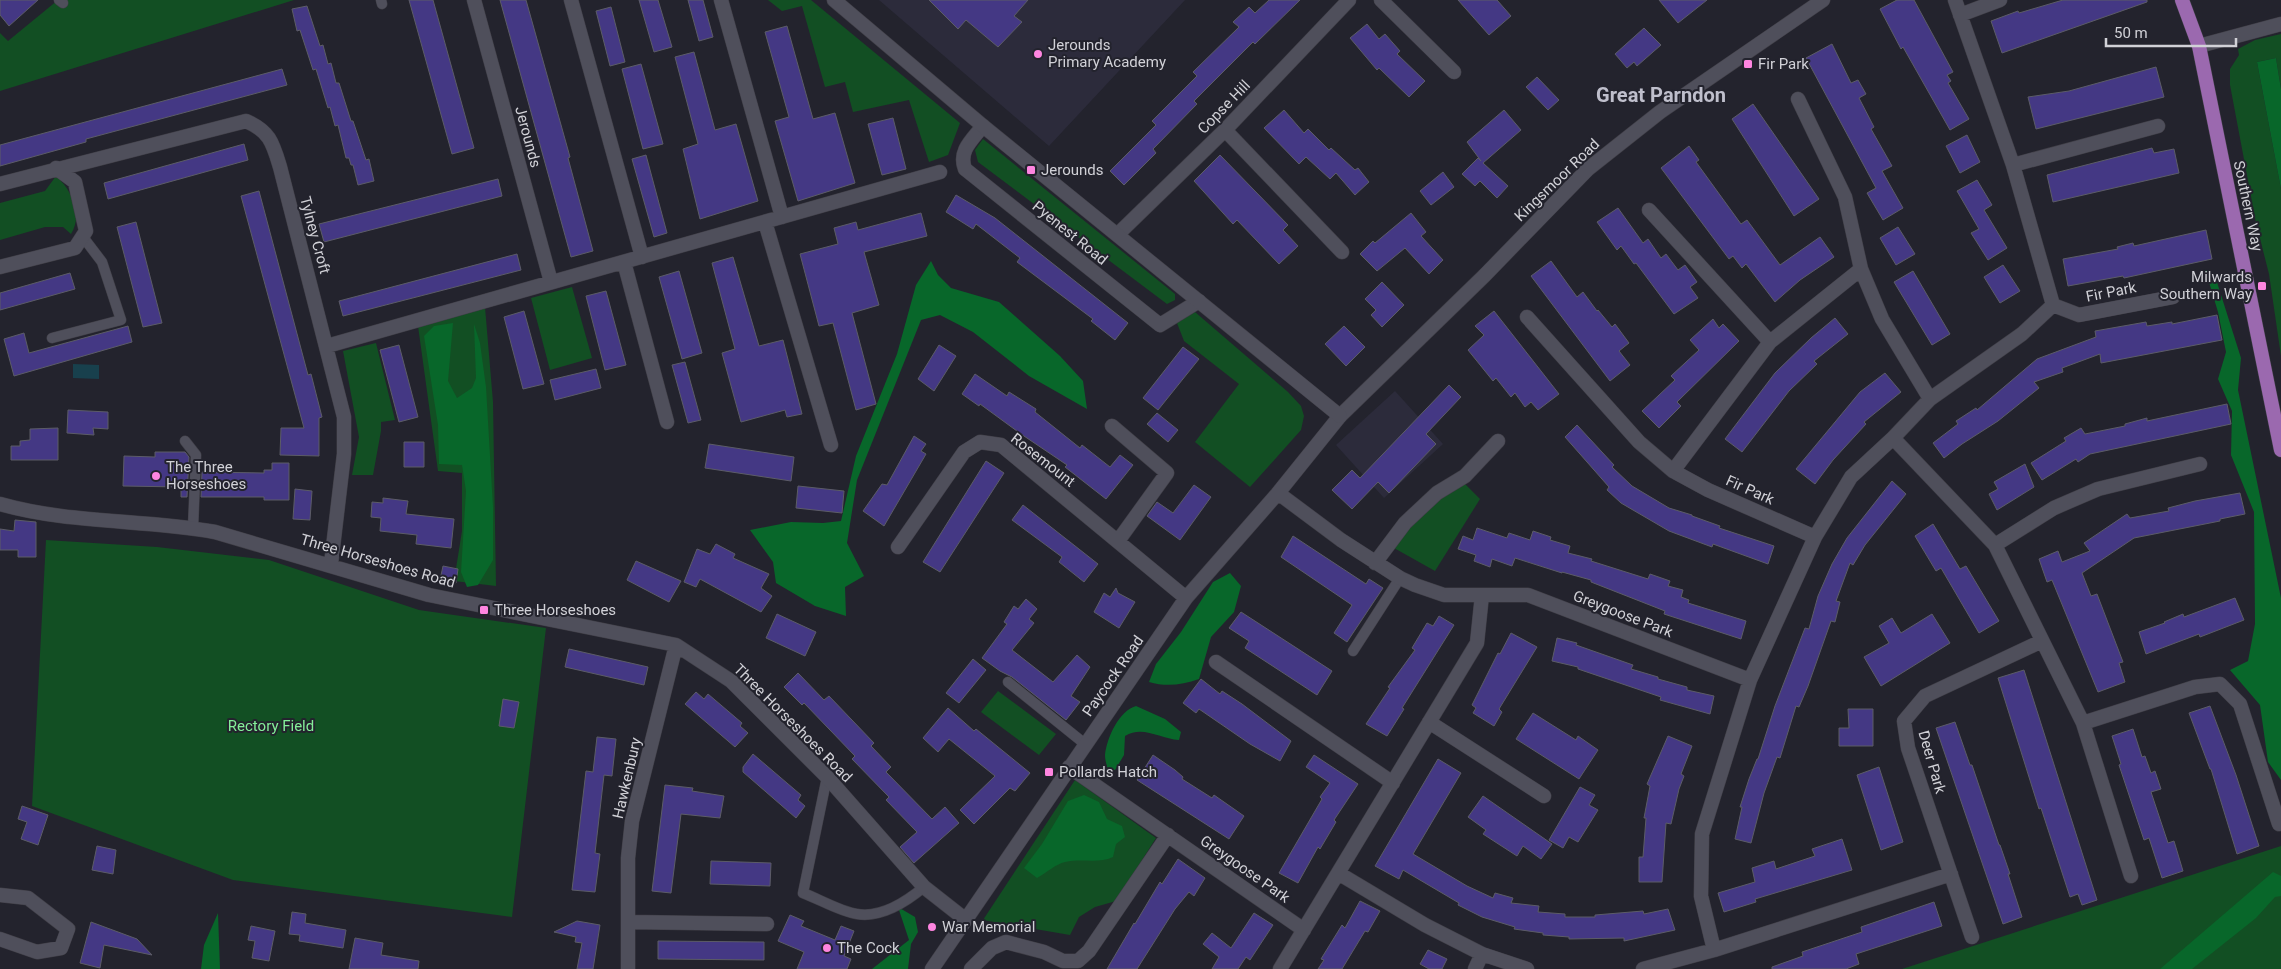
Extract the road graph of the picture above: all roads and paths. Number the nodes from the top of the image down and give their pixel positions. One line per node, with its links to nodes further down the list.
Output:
1 (474, 0): 33 (street, Jerounds)
2 (571, 0): 29 (street)
3 (721, 0): 24 (street)
4 (834, 0): 16 (street, Pyenest Road)
5 (1349, 0): 18 (street, Copse Hill)
6 (1381, 0): 14 (street)
7 (1823, 0): 42 (street, Kingsmoor Road)
8 (1955, 0): 11 (street)
9 (2000, 0): 11 (street)
10 (2182, 0): 13 (main road, Southern Way)
11 (1960, 15): 19 (street)
12 (2281, 24): 13 (street)
13 (2199, 46): 49 (main road, Southern Way)
14 (1454, 72)
15 (1798, 98): 32 (street)
16 (983, 126): 26 (street, Pyenest Road); 35 (street, Pyenest Road)
17 (2158, 126): 19 (street)
18 (1225, 130): 26 (street, Copse Hill); 28 (street)
19 (2013, 165): 36 (street)
20 (56, 168): 22 (street, Tylney Croft); 27 (street); 40 (street, Tylney Croft)
21 (940, 172): 24 (street)
22 (0, 184)
23 (1649, 210): 39 (street)
24 (782, 217): 25 (street)
25 (765, 222): 29 (street); 48 (street)
26 (1118, 234): 35 (street, Pyenest Road)
27 (83, 237): 31 (street); 38 (lane)
28 (1342, 252)
29 (642, 256): 30 (street)
30 (624, 262): 33 (street); 43 (street)
31 (0, 267)
32 (1861, 269): 39 (street); 41 (street)
33 (551, 282): 40 (street)
34 (2173, 297): 36 (street, Fir Park)
35 (1199, 300): 42 (street, Pyenest Road)
36 (2053, 306): 41 (street)
37 (1527, 317): 51 (street, Fir Park)
38 (52, 338)
39 (1770, 342): 51 (street)
40 (327, 346): 60 (street, Tylney Croft)
41 (1930, 399): 45 (street)
42 (1340, 416): 52 (street, Paycock Road)
43 (667, 422)
44 (1112, 426): 56 (street)
45 (1893, 438): 55 (street); 57 (street)
46 (185, 441): 54 (lane)
47 (1498, 441): 59 (street)
48 (831, 445)
49 (2281, 450)
50 (2200, 464): 57 (street)
51 (1673, 471): 55 (street, Fir Park)
52 (1278, 493): 59 (street, Greygoose Park); 63 (street, Paycock Road)
53 (0, 504): 54 (street, Three Horseshoes Road)
54 (193, 528): 60 (street, Three Horseshoes Road)
55 (1815, 537): 68 (street)
56 (1118, 541): 58 (street, Rosemount); 63 (street, Rosemount)
57 (1995, 545): 64 (street)
58 (898, 547)
59 (1375, 562): 61 (street, Greygoose Park)
60 (330, 564): 65 (street, Three Horseshoes Road)
61 (1400, 578): 62 (street, Greygoose Park); 66 (lane)
62 (1482, 595): 68 (street, Greygoose Park); 70 (street)
63 (1186, 598): 72 (street, Paycock Road)
64 (2042, 641): 71 (street); 80 (street, Deer Park)
65 (676, 645): 74 (street, Three Horseshoes Road); 85 (street, Hawkenbury)
66 (1353, 651)
67 (1216, 662): 75 (street)
68 (1750, 680): 90 (street)
69 (1008, 682): 72 (lane)
70 (1429, 722): 75 (street); 76 (street)
71 (2083, 723): 77 (street); 81 (street)
72 (1085, 744): 73 (street, Paycock Road)
73 (1069, 767): 78 (street, Greygoose Park); 84 (street, Paycock Road)
74 (827, 777): 82 (street, Three Horseshoes Road); 82 (lane)
75 (1393, 783): 79 (street)
76 (1544, 796)
77 (2278, 824)
78 (1168, 836): 87 (street, Greygoose Park); 94 (street)
79 (1338, 873): 87 (street); 91 (street)
80 (1951, 874): 88 (street, Deer Park); 90 (street)
81 (2131, 876)
82 (924, 887): 84 (street, Three Horseshoes Road)
83 (0, 895): 89 (street)
84 (966, 920): 93 (street, Paycock Road)
85 (629, 922): 86 (street); 92 (street, Hawkenbury)
86 (767, 924)
87 (1304, 930): 95 (street)
88 (1972, 937)
89 (0, 939)
90 (1714, 950): 98 (street)
91 (1482, 954): 96 (street); 97 (street)
92 (628, 969)
93 (932, 969)
94 (971, 969)
95 (1280, 969)
96 (1475, 969)
97 (1527, 969)
98 (1643, 969)

